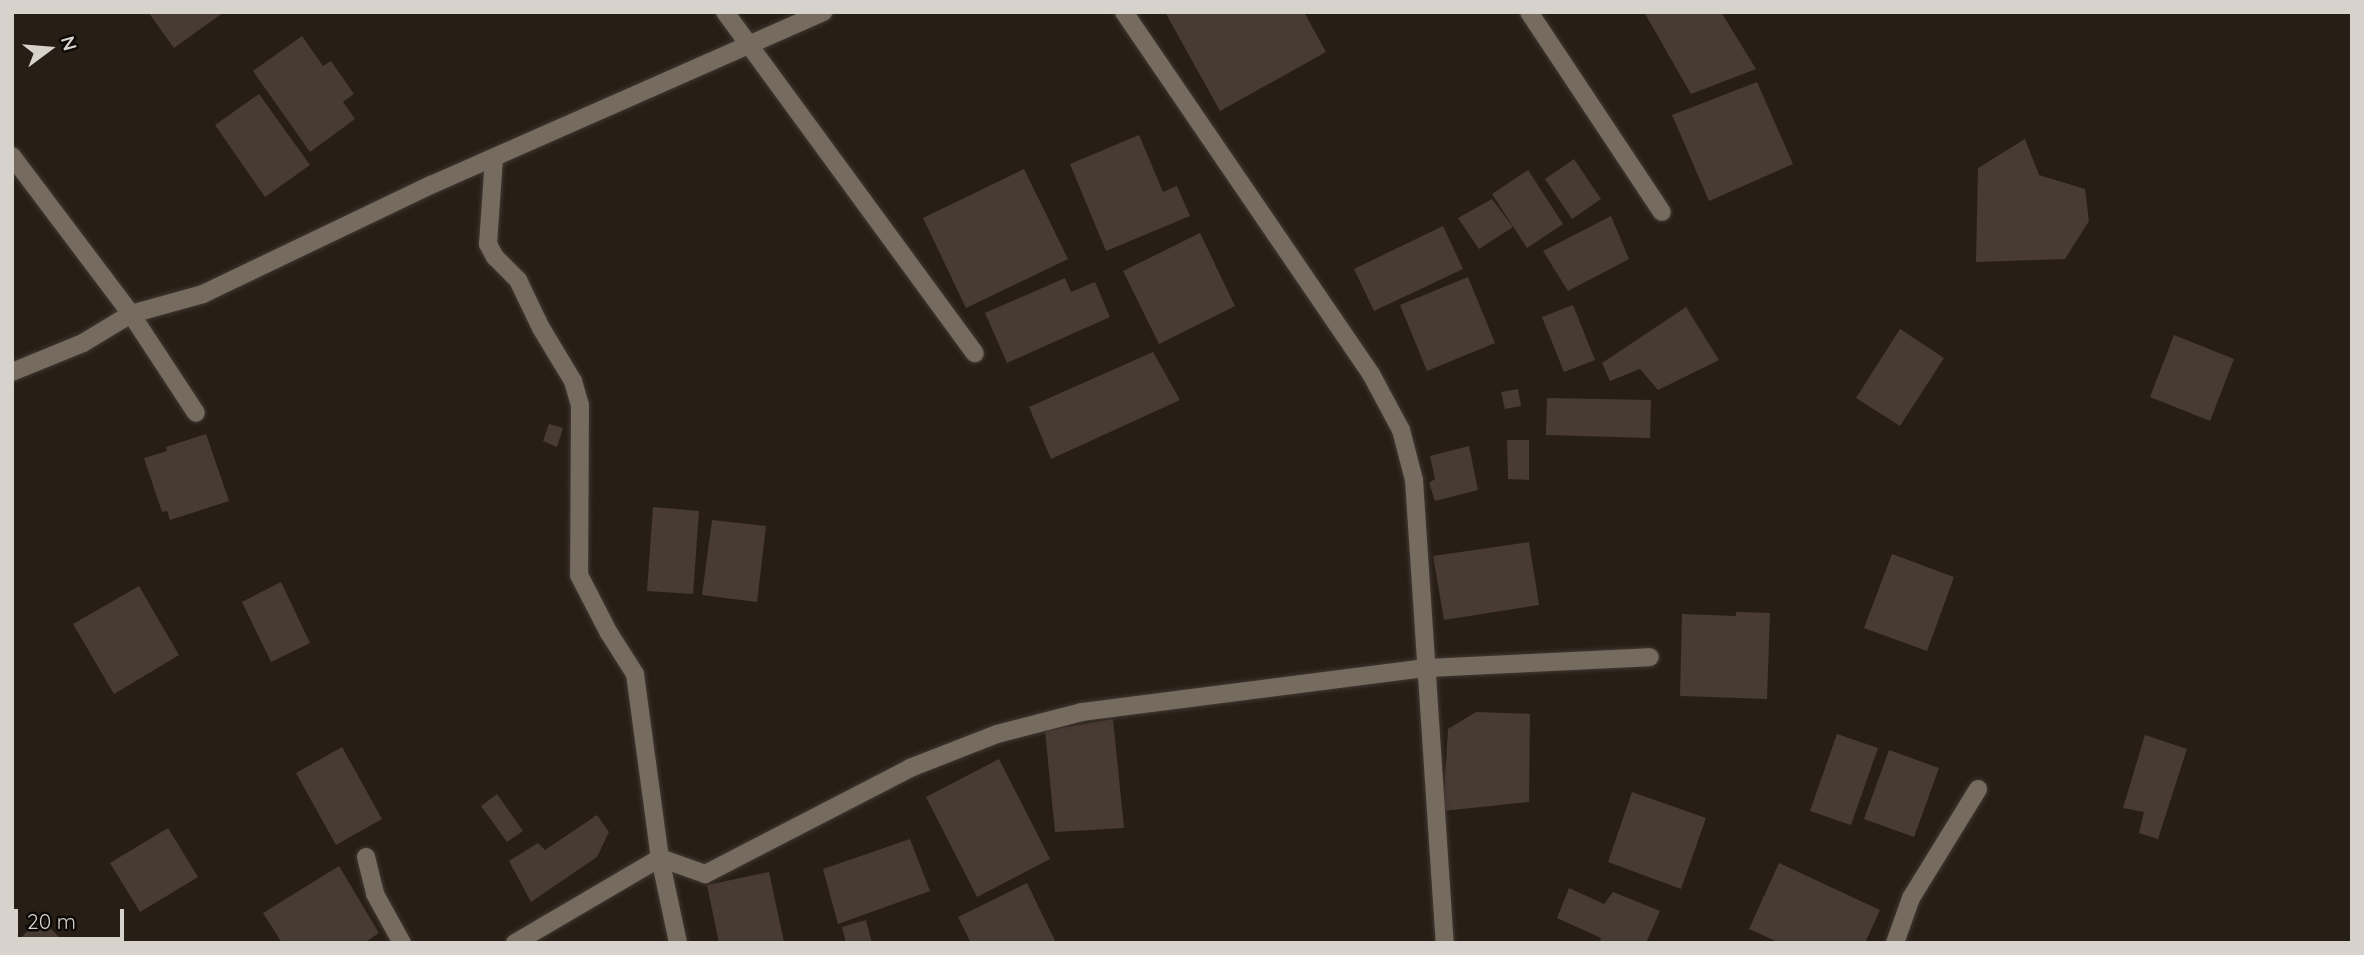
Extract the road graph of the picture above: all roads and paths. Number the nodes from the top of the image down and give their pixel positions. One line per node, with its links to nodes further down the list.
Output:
1 (724, 12): 5 (street)
2 (824, 12): 5 (street)
3 (1124, 12): 14 (street)
4 (1529, 12): 8 (street)
5 (748, 45): 7 (street); 10 (street)
6 (12, 156): 9 (street)
7 (494, 158): 9 (street); 17 (street)
8 (1662, 212)
9 (131, 314): 11 (street); 12 (street)
10 (975, 353)
11 (12, 372)
12 (196, 413)
13 (1650, 657): 14 (street)
14 (1427, 668): 17 (street); 21 (street)
15 (1978, 789): 22 (street)
16 (366, 857): 18 (street)
17 (660, 858): 19 (street); 20 (street)
18 (402, 943)
19 (515, 943)
20 (678, 943)
21 (1445, 943)
22 (1895, 943)

